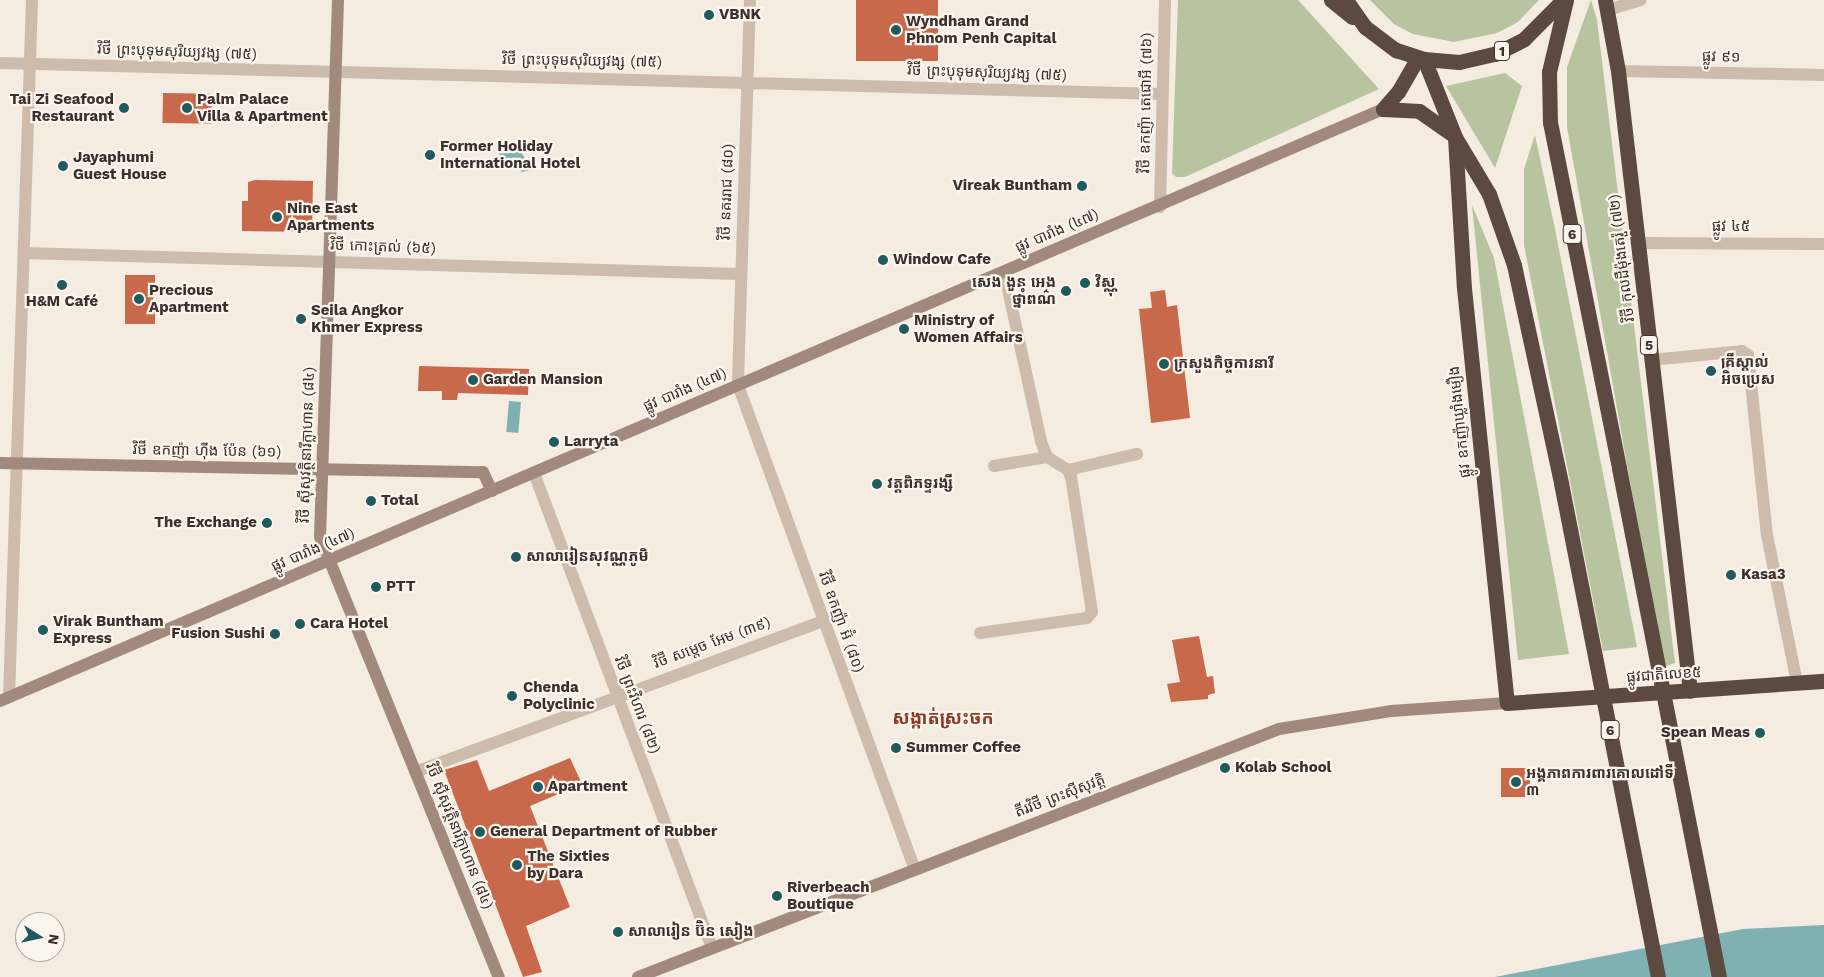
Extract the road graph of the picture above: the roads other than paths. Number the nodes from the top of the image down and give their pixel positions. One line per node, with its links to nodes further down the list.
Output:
1 (32, 0): 13 (street)
2 (338, 0): 14 (main road, វិថី ស៊ីសុវត្ថិនារីក្លាហាន (៨៤))
3 (750, 0): 17 (street, វិថី នគររាជ (៨០))
4 (1165, 0): 18 (street, វិថី ឧកញ៉ា តេជោអី (៧៦))
5 (1331, 0): 10 (highway, 1)
6 (1346, 0): 10 (highway, 1)
7 (1564, 0): 11 (highway, 1); 54 (highway, 6, bridge)
8 (1641, 0): 9 (street)
9 (1607, 5): 15 (highway, វិថី កុលដឺម៉ុងតេរ៉ួ (៧២) / 5)
10 (1364, 27): 11 (highway, 1)
11 (1421, 59): 19 (highway); 20 (highway)
12 (0, 63): 13 (street, វិថី ព្រះបុទុមសុរិយ្យវង្ស (៧៥))
13 (30, 64): 14 (street, វិថី ព្រះបុទុមសុរិយ្យវង្ស (៧៥)); 24 (street)
14 (335, 72): 17 (street, វិថី ព្រះបុទុមសុរិយ្យវង្ស (៧៥)); 25 (main road, វិថី ស៊ីសុវត្ថិនារីក្លាហាន (៨៤))
15 (1618, 72): 16 (street, ផ្លូវ ៩១); 22 (highway, វិថី កុលដឺម៉ុងតេរ៉ួ (៧២) / 5)
16 (1824, 75)
17 (748, 82): 18 (street, វិថី ព្រះបុទុមសុរិយ្យវង្ស (៧៥)); 27 (street, វិថី នគររាជ (៨០))
18 (1163, 94): 21 (street, វិថី ឧកញ៉ា តេជោអី (៧៦))
19 (1382, 109): 20 (highway); 21 (main road, ផ្លូវ បារាំង (៤៧))
20 (1455, 137): 47 (highway, ផ្លូវ ឧកញ៉ាឃ្លាំងមឿង); 53 (highway, 6, bridge)
21 (1160, 207): 26 (main road, ផ្លូវ បារាំង (៤៧))
22 (1637, 243): 23 (street, ផ្លូវ ៤៥); 28 (highway, វិថី កុលដឺម៉ុងតេរ៉ួ (៧២) / 5)
23 (1824, 244)
24 (24, 253): 25 (street, វិថី កោះត្រល់ (៦៥)); 33 (street)
25 (329, 262): 27 (street, វិថី កោះត្រល់ (៦៥)); 35 (main road, វិថី ស៊ីសុវត្ថិនារីក្លាហាន (៨៤))
26 (1004, 272): 29 (main road, ផ្លូវ បារាំង (៤៧)); 31 (street)
27 (740, 274): 29 (street, វិថី នគររាជ (៨០))
28 (1651, 360): 43 (street); 44 (highway, វិថី កុលដឺម៉ុងតេរ៉ួ (៧២) / 5)
29 (738, 385): 37 (main road, ផ្លូវ បារាំង (៤៧)); 40 (street, វិថី ឧកញ៉ា អ៊ំ (៨០))
30 (1136, 454): 36 (street)
31 (1048, 457): 34 (street); 36 (street)
32 (0, 463): 33 (main road, វិថី ឧកញ៉ា ហ៊ីង ប៉ែន (៦១))
33 (17, 463): 35 (main road, វិថី ឧកញ៉ា ហ៊ីង ប៉ែន (៦១)); 46 (street)
34 (994, 466)
35 (322, 470): 38 (main road, វិថី ឧកញ៉ា ហ៊ីង ប៉ែន (៦១)); 39 (main road, វិថី ស៊ីសុវត្ថិនារីក្លាហាន (៨៤))
36 (1068, 470): 41 (street)
37 (534, 473): 38 (main road, ផ្លូវ បារាំង (៤៧)); 45 (street, វិថី ព្រះវិហារ (៨២))
38 (492, 491): 39 (main road, ផ្លូវ បារាំង (៤៧))
39 (329, 560): 46 (main road, ផ្លូវ បារាំង (៤៧)); 48 (main road, វិថី ស៊ីសុវត្ថិនារីក្លាហាន (៨៤))
40 (824, 620): 45 (street, វិថី សម្តេច អែម (៣៩)); 49 (street, វិថី ឧកញ៉ា អ៊ំ (៨០))
41 (980, 633)
42 (1824, 681): 43 (highway, ផ្លូវជាតិលេខ៥)
43 (1797, 683): 44 (highway, ផ្លូវជាតិលេខ៥)
44 (1690, 691): 47 (highway, ផ្លូវជាតិលេខ៥)
45 (616, 695): 48 (street, វិថី សម្តេច អែម (៣៩)); 50 (street, វិថី ព្រះវិហារ (៨២))
46 (5, 699)
47 (1506, 703): 49 (main road, តីរវិថី ព្រះស៊ីសុវត្តិ)
48 (415, 772): 51 (main road, វិថី ស៊ីសុវត្ថិនារីក្លាហាន (៨៤))
49 (915, 870): 50 (main road, តីរវិថី ព្រះស៊ីសុវត្តិ)
50 (712, 948): 52 (main road, តីរវិថី ព្រះស៊ីសុវត្តិ)
51 (499, 977)
52 (638, 977)
53 (1658, 977)
54 (1719, 977)

